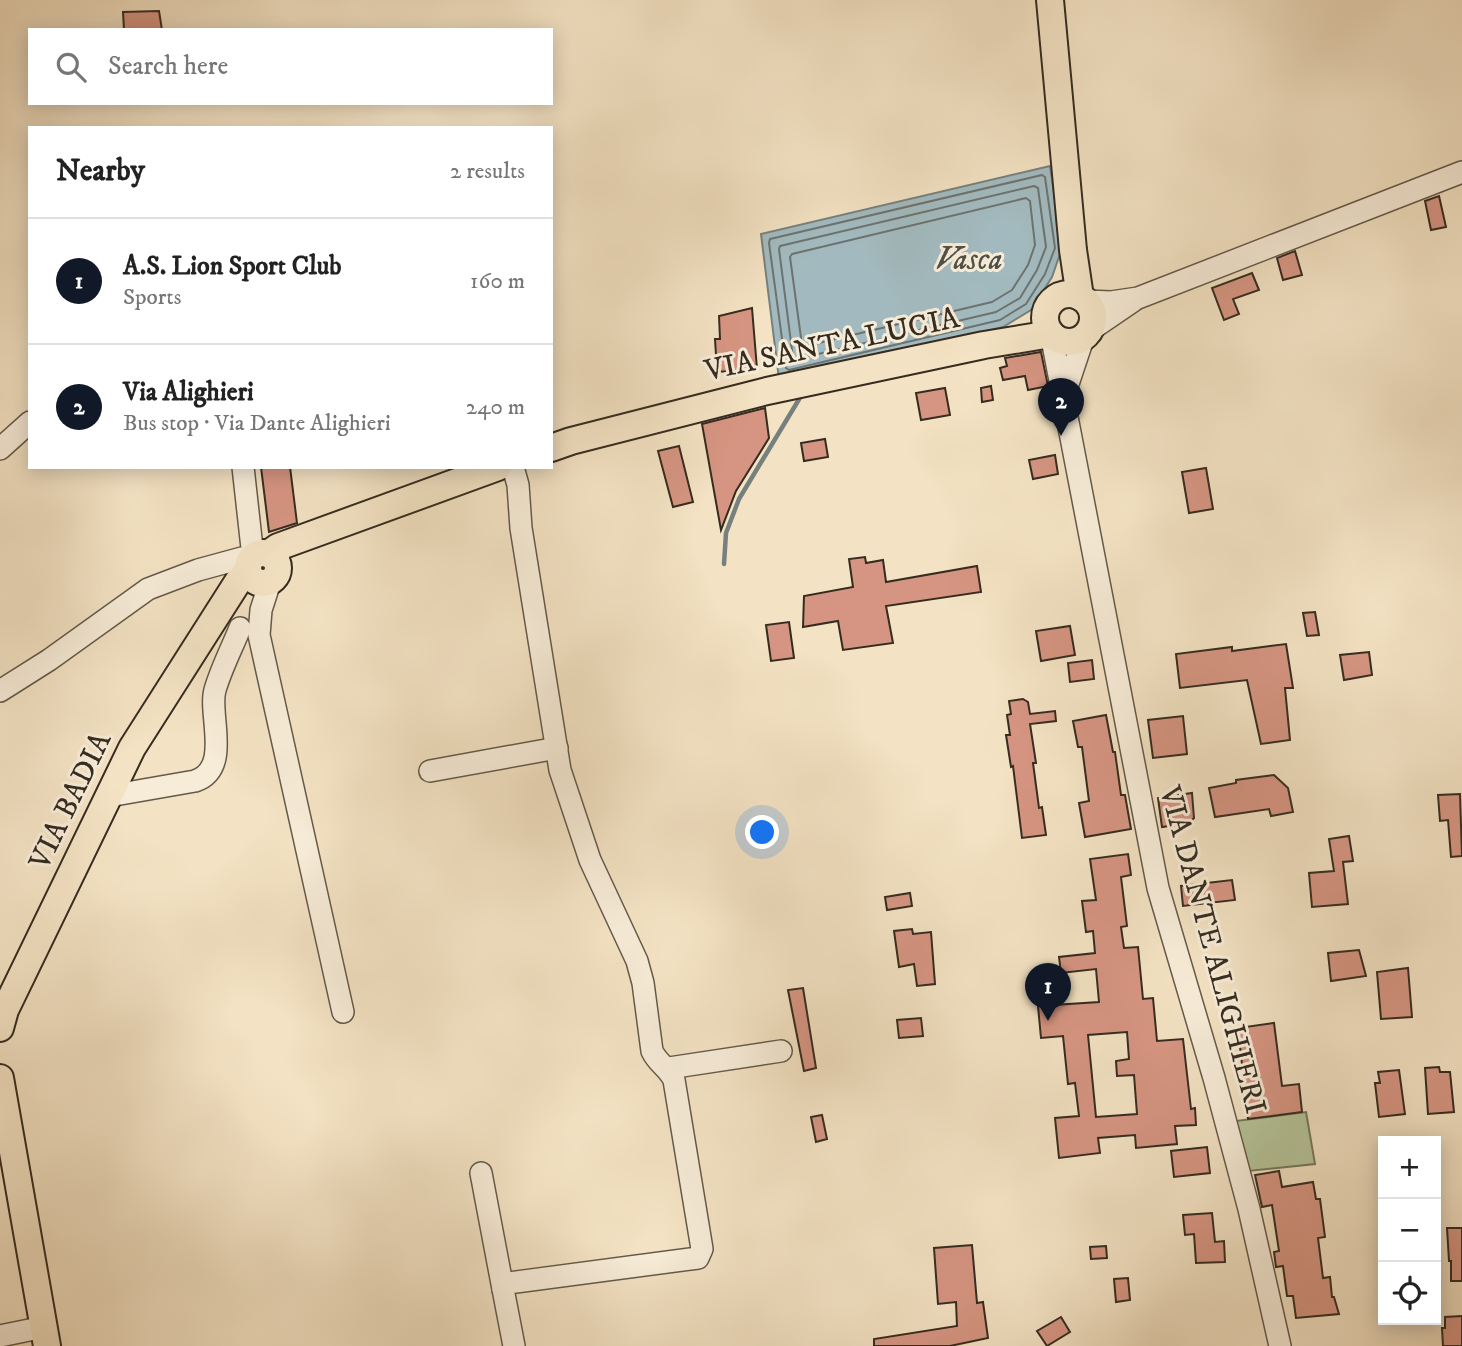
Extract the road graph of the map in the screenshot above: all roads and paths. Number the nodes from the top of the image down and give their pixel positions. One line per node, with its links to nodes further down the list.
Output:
1 (1050, 0): 4 (main road)
2 (1462, 172): 3 (street)
3 (1138, 298): 4 (street); 6 (street)
4 (1067, 301): 5 (main road); 6 (main road); 7 (main road, VIA SANTA LUCIA)
5 (1051, 334): 6 (main road); 7 (main road, VIA SANTA LUCIA); 8 (street, VIA DANTE ALIGHIERI)
6 (1087, 334): 8 (street, VIA DANTE ALIGHIERI)
7 (984, 345): 10 (main road, VIA SANTA LUCIA)
8 (1063, 402): 31 (street, VIA DANTE ALIGHIERI)
9 (28, 424): 11 (street)
10 (553, 447)
11 (0, 449)
12 (243, 469): 15 (street)
13 (492, 469): 15 (main road, VIA BADIA)
14 (514, 469): 18 (street)
15 (261, 568): 16 (main road, VIA BADIA); 16 (street); 17 (street)
16 (239, 625): 20 (main road, VIA BADIA); 20 (street); 21 (street)
17 (0, 691)
18 (557, 748): 19 (street); 24 (street)
19 (430, 771)
20 (109, 796): 22 (main road, VIA BADIA)
21 (343, 1012)
22 (0, 1028)
23 (781, 1051): 24 (street)
24 (668, 1068): 27 (street)
25 (0, 1078): 29 (main road)
26 (481, 1173): 27 (street)
27 (503, 1289): 30 (street)
28 (0, 1336): 29 (street)
29 (46, 1337)
30 (514, 1346)
31 (1280, 1346)

